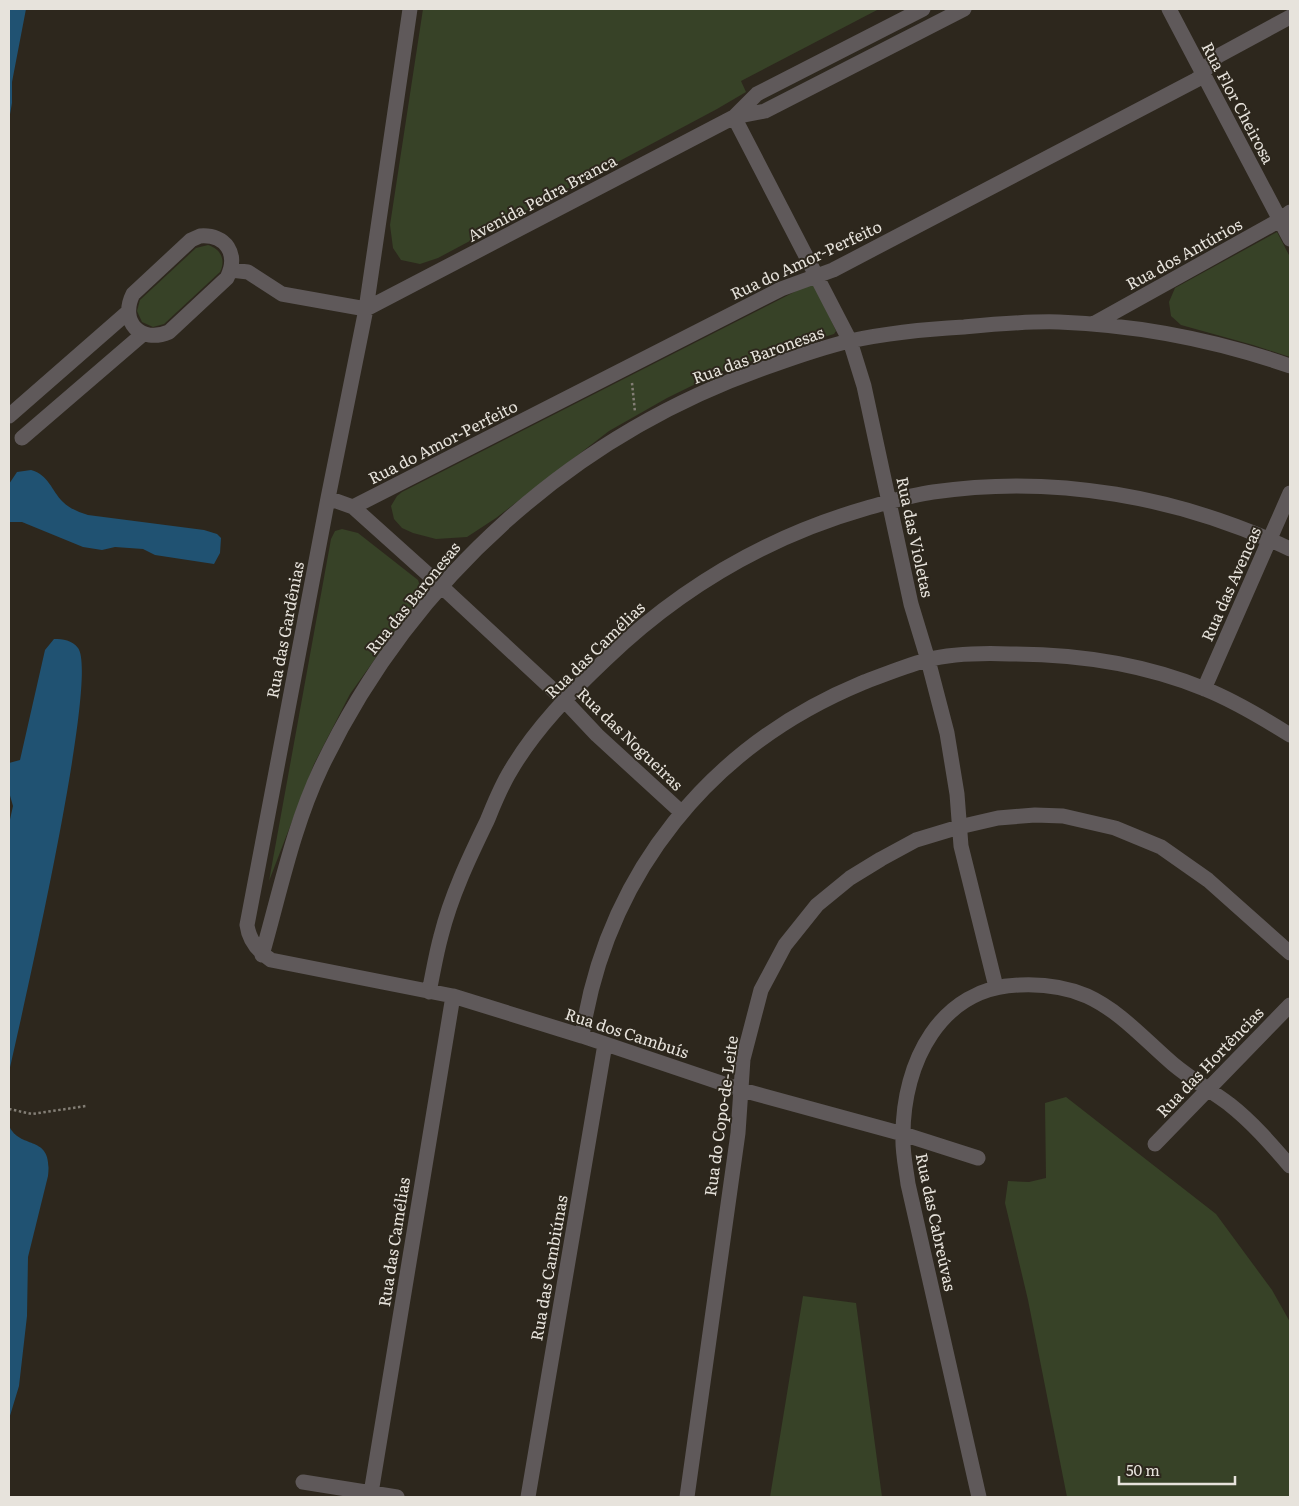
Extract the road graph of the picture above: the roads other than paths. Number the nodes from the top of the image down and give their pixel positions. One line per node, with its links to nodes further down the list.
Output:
1 (410, 9): 12 (street, Rua das Gardênias)
2 (923, 9): 7 (street, Avenida Pedra Branca)
3 (964, 9): 7 (street, Avenida Pedra Branca)
4 (1169, 9): 6 (street, Rua Flor Cheirosa)
5 (1290, 17): 6 (street, Rua do Amor-Perfeito)
6 (1203, 74): 8 (street, Rua Flor Cheirosa); 11 (street, Rua do Amor-Perfeito)
7 (734, 117): 11 (street, Rua das Violetas); 12 (street, Avenida Pedra Branca)
8 (1285, 216): 9 (street, Rua Flor Cheirosa); 14 (street, Rua dos Antúrios)
9 (1290, 239)
10 (232, 270): 12 (street); 13 (street); 15 (street)
11 (818, 277): 16 (street, Rua das Violetas); 23 (street, Rua do Amor-Perfeito)
12 (366, 309): 21 (street, Rua das Gardênias)
13 (128, 312): 15 (street); 18 (street)
14 (1093, 324): 16 (street, Rua das Baronesas); 17 (street, Rua das Baronesas)
15 (143, 334): 19 (street)
16 (850, 341): 22 (street, Rua das Violetas); 26 (street, Rua das Baronesas)
17 (1290, 366)
18 (9, 416)
19 (22, 438)
20 (1290, 493): 24 (street, Rua das Avencas)
21 (328, 498): 23 (street, Rua das Nogueiras); 34 (street, Rua das Gardênias)
22 (889, 502): 24 (street, Rua das Camélias); 27 (street, Rua das Violetas); 29 (street, Rua das Camélias)
23 (353, 507): 26 (street, Rua das Nogueiras)
24 (1269, 539): 25 (street, Rua das Camélias); 28 (street, Rua das Avencas)
25 (1290, 549)
26 (441, 586): 29 (street, Rua das Nogueiras); 34 (street, Rua das Baronesas)
27 (928, 660): 28 (street); 31 (street); 32 (street, Rua das Violetas)
28 (1204, 688): 30 (street)
29 (565, 701): 31 (street, Rua das Nogueiras); 36 (street, Rua das Camélias)
30 (1290, 735)
31 (681, 812): 39 (street)
32 (959, 827): 33 (street, Rua do Copo-de-Leite); 35 (street, Rua das Violetas); 42 (street, Rua do Copo-de-Leite)
33 (1290, 953)
34 (262, 955): 36 (street, Rua dos Cambuís)
35 (996, 987): 41 (street, Rua das Cabreúvas); 43 (street, Rua das Cabreúvas)
36 (429, 992): 37 (street, Rua dos Cambuís)
37 (453, 996): 39 (street, Rua dos Cambuís); 48 (street, Rua das Camélias)
38 (1290, 1005): 41 (street, Rua das Hortências)
39 (582, 1036): 40 (street, Rua dos Cambuís)
40 (605, 1044): 42 (street, Rua dos Cambuís); 50 (street, Rua das Cambiúnas)
41 (1207, 1089): 44 (street, Rua das Hortências); 46 (street, Rua das Cabreúvas)
42 (742, 1090): 43 (street, Rua dos Cambuís); 51 (street, Rua do Copo-de-Leite)
43 (902, 1134): 45 (street, Rua dos Cambuís); 52 (street, Rua das Cabreúvas)
44 (1155, 1144)
45 (978, 1158)
46 (1290, 1166)
47 (303, 1482): 48 (street)
48 (370, 1493): 49 (street)
49 (397, 1497)
50 (528, 1497)
51 (687, 1497)
52 (979, 1497)

